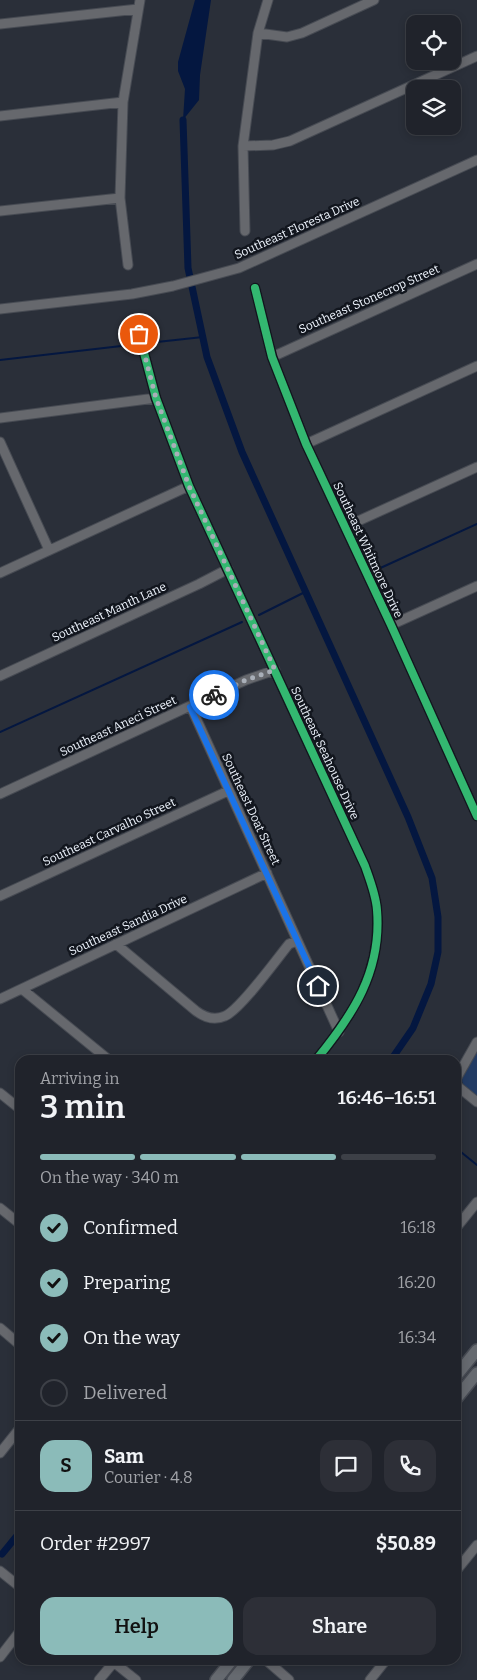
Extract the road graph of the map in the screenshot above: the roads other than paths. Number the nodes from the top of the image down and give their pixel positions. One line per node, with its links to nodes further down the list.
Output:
1 (268, 0): 5 (street)
2 (374, 0): 5 (street)
3 (139, 5): 4 (street); 7 (street)
4 (0, 24)
5 (258, 33): 9 (street)
6 (477, 56): 9 (street)
7 (123, 102): 8 (street); 11 (street)
8 (0, 116)
9 (243, 146): 13 (street)
10 (477, 160): 17 (street, Southeast Floresta Drive)
11 (120, 198): 12 (street); 15 (street)
12 (0, 211)
13 (245, 231)
14 (477, 264): 19 (street, Southeast Stonecrop Street)
15 (128, 265)
16 (255, 288): 19 (street, Southeast Whitmore Drive)
17 (0, 308)
18 (135, 318): 21 (street, Southeast Seahouse Drive)
19 (272, 357): 24 (street, Southeast Whitmore Drive)
20 (477, 366): 24 (street)
21 (156, 398): 22 (street); 26 (street, Southeast Seahouse Drive)
22 (0, 418)
23 (0, 442): 28 (street)
24 (306, 444): 27 (street, Southeast Whitmore Drive)
25 (477, 467): 27 (street)
26 (189, 486): 28 (street); 29 (street, Southeast Seahouse Drive)
27 (345, 527): 32 (street, Southeast Whitmore Drive)
28 (49, 550): 30 (street)
29 (228, 569): 33 (street, Southeast Seahouse Drive); 34 (street, Southeast Manth Lane)
30 (0, 573)
31 (476, 590): 32 (street)
32 (391, 625): 38 (street, Southeast Whitmore Drive)
33 (275, 670): 35 (street, Southeast Aneci Street); 45 (street, Southeast Seahouse Drive)
34 (0, 676)
35 (190, 707): 36 (street, Southeast Doat Street); 37 (street, Southeast Aneci Street)
36 (228, 791): 39 (street, Southeast Doat Street); 40 (street, Southeast Carvalho Street)
37 (0, 794)
38 (477, 816)
39 (267, 873): 41 (street, Southeast Doat Street); 42 (street, Southeast Sandia Drive)
40 (0, 896)
41 (297, 941): 42 (street); 45 (street, Southeast Doat Street)
42 (116, 944): 43 (street, Southeast Sandia Drive)
43 (22, 989): 44 (street, Southeast Sandia Drive); 47 (street)
44 (0, 999)
45 (339, 1032): 48 (street, Southeast Seahouse Drive)
46 (477, 1042): 49 (street)
47 (103, 1055)
48 (320, 1055)
49 (461, 1070)
50 (461, 1089): 52 (street)
51 (0, 1093): 53 (street)
52 (477, 1102)
53 (15, 1105)
54 (477, 1202): 57 (street)
55 (0, 1208): 56 (street)
56 (15, 1220)
57 (461, 1222)
58 (0, 1328): 59 (street)
59 (15, 1341)
60 (477, 1350): 61 (main road)
61 (461, 1370)
62 (477, 1373): 63 (main road)
63 (461, 1393)
64 (15, 1434): 65 (street)
65 (1, 1450)
66 (477, 1545): 67 (street)
67 (461, 1565)
68 (0, 1571): 69 (street)
69 (15, 1583)
70 (15, 1637): 71 (street)
71 (0, 1656)
72 (109, 1665): 78 (street)
73 (117, 1665): 79 (street)
74 (228, 1665): 80 (main road)
75 (245, 1665): 81 (main road)
76 (272, 1665): 82 (street)
77 (382, 1665): 83 (street)
78 (99, 1680)
79 (136, 1680)
80 (216, 1680)
81 (233, 1680)
82 (289, 1680)
83 (370, 1680)

